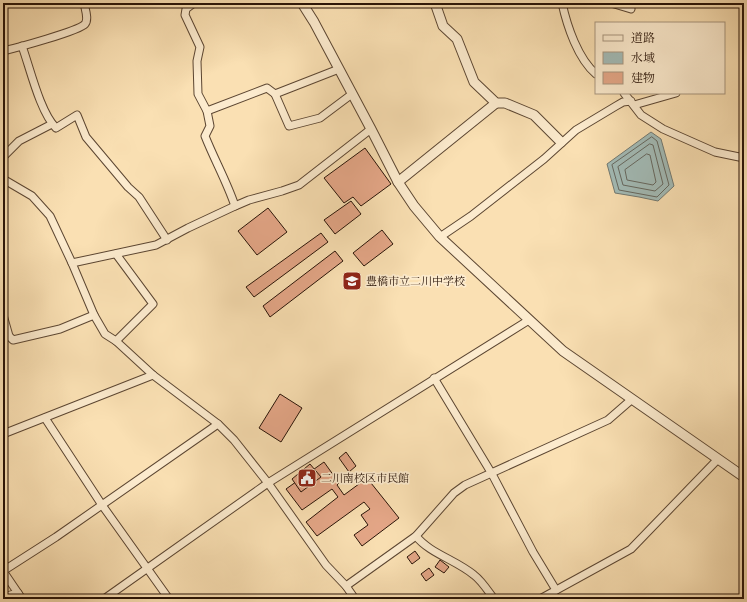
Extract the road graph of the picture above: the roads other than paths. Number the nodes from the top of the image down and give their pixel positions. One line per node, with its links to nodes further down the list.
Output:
1 (84, 3): 8 (street)
2 (194, 3): 18 (street)
3 (302, 3): 10 (street)
4 (435, 3): 16 (street)
5 (562, 3): 11 (street)
6 (611, 3): 7 (street)
7 (631, 9)
8 (22, 46): 9 (street); 19 (street)
9 (3, 51)
10 (339, 69): 12 (street); 13 (street)
11 (595, 73)
12 (275, 94): 13 (street); 18 (street)
13 (352, 94): 20 (street)
14 (625, 94): 17 (street)
15 (672, 94): 17 (street)
16 (496, 103): 21 (street); 25 (street)
17 (633, 103): 21 (street); 23 (street)
18 (207, 111): 26 (street)
19 (52, 124): 22 (street); 28 (street)
20 (372, 129): 25 (street); 26 (street)
21 (561, 142): 27 (street)
22 (3, 157)
23 (744, 158)
24 (3, 180): 30 (street)
25 (398, 182): 27 (street)
26 (235, 206): 28 (street)
27 (440, 237): 33 (street)
28 (166, 240): 29 (street)
29 (116, 254): 30 (street); 34 (street)
30 (72, 263): 32 (street)
31 (3, 315): 32 (street)
32 (94, 315): 34 (street)
33 (529, 320): 36 (street); 37 (street)
34 (116, 341): 35 (street)
35 (153, 375): 38 (street); 39 (street)
36 (434, 378): 42 (street); 44 (street)
37 (631, 400): 41 (street); 42 (street)
38 (45, 418): 40 (street); 45 (street)
39 (218, 424): 44 (street); 45 (street)
40 (3, 434)
41 (718, 459): 43 (street); 50 (street)
42 (492, 474): 46 (street); 50 (street)
43 (744, 477)
44 (268, 483): 47 (street); 49 (street)
45 (102, 505): 47 (street); 48 (street)
46 (416, 536): 49 (street); 56 (street)
47 (146, 568): 53 (street); 54 (street)
48 (3, 571): 51 (street)
49 (346, 586): 55 (street)
50 (556, 590): 57 (street)
51 (20, 596): 52 (street)
52 (3, 597)
53 (104, 599)
54 (169, 599)
55 (355, 599)
56 (494, 599)
57 (540, 599)

